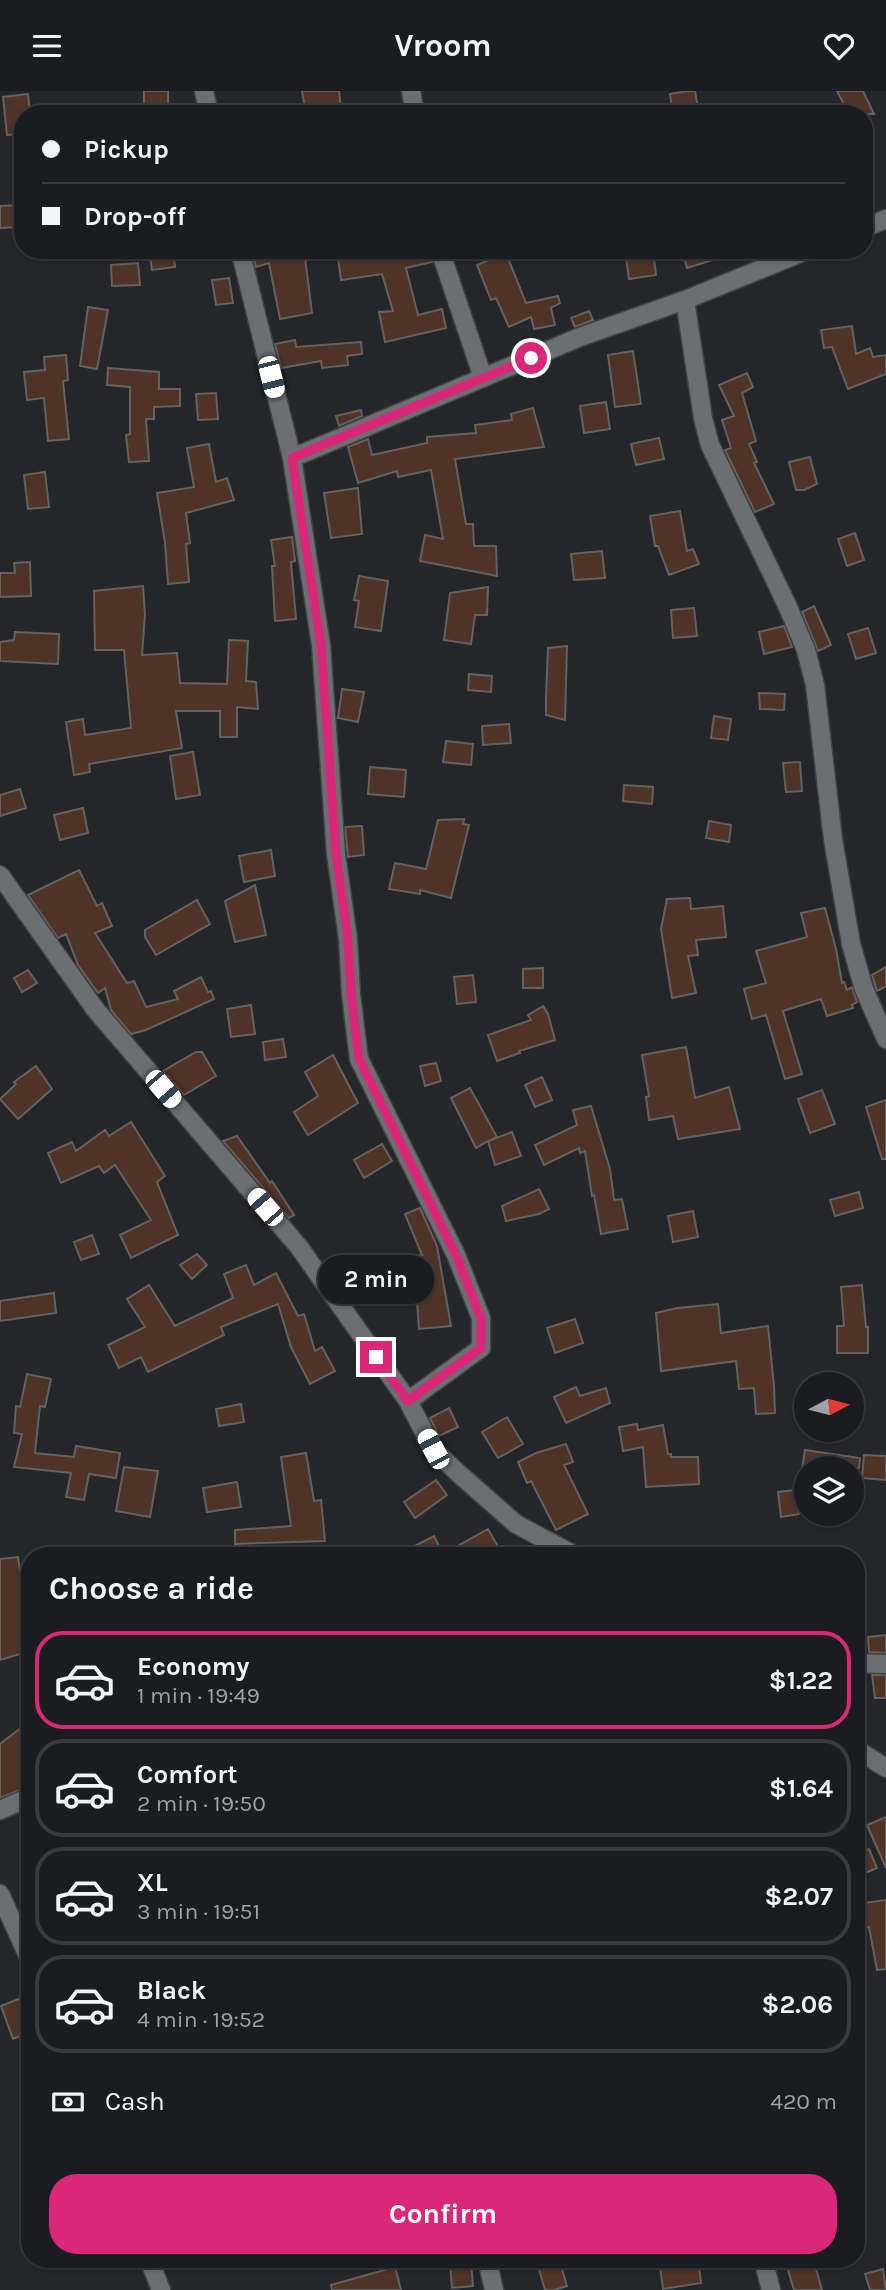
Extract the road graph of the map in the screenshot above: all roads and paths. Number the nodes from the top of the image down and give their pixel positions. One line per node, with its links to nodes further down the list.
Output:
1 (242, 259): 6 (street)
2 (443, 259): 5 (street)
3 (786, 259): 4 (street)
4 (685, 300): 5 (street); 8 (street)
5 (483, 378): 6 (street)
6 (292, 458): 9 (street)
7 (0, 875): 9 (street)
8 (886, 1039)
9 (408, 1401): 10 (street)
10 (559, 1547)
11 (865, 1663): 12 (street)
12 (886, 1664)
13 (865, 1754): 14 (street)
14 (886, 1766)
15 (21, 1801): 16 (street)
16 (0, 1810)
17 (0, 1894): 18 (street)
18 (21, 1940)
19 (153, 2268): 22 (street)
20 (489, 2268): 23 (street)
21 (765, 2268): 24 (street)
22 (162, 2290)
23 (494, 2290)
24 (771, 2290)

